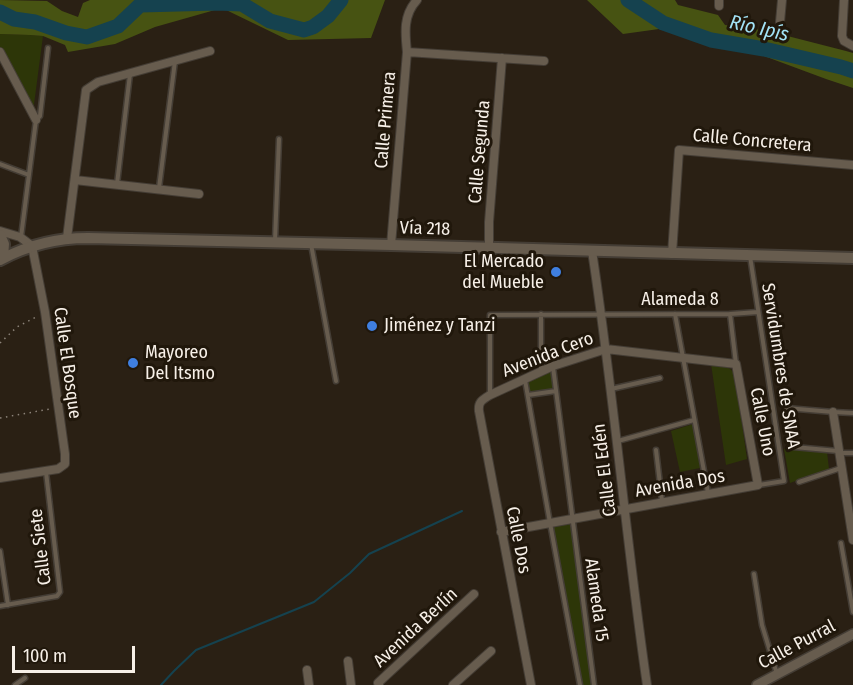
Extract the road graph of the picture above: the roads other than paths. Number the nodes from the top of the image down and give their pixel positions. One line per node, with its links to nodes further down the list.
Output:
1 (417, 0): 9 (street, Calle Primera)
2 (782, 0): 4 (street)
3 (843, 0): 5 (street)
4 (780, 22)
5 (853, 46)
6 (48, 48): 14 (lane)
7 (210, 51): 11 (street)
8 (0, 52): 14 (street)
9 (407, 52): 10 (street); 28 (street, Calle Primera)
10 (502, 58): 12 (street); 30 (street, Calle Segunda)
11 (175, 61): 13 (street); 21 (lane)
12 (544, 61)
13 (130, 73): 19 (street); 20 (lane)
14 (36, 120): 18 (lane)
15 (279, 140): 26 (lane)
16 (0, 164): 18 (lane)
17 (853, 165): 32 (street, Calle Concretera)
18 (29, 175): 24 (lane)
19 (75, 180): 20 (street); 25 (street)
20 (117, 184): 21 (street)
21 (159, 189): 22 (street)
22 (200, 194)
23 (0, 233): 24 (street); 35 (main road)
24 (20, 237): 29 (street)
25 (68, 238): 26 (main road, Vía 218); 29 (main road, Vía 218)
26 (275, 242): 27 (main road, Vía 218)
27 (311, 243): 28 (main road, Vía 218); 48 (lane)
28 (391, 245): 30 (main road, Vía 218)
29 (32, 246): 35 (main road, Vía 218); 64 (street, Calle El Bosque)
30 (489, 248): 31 (main road, Vía 218)
31 (592, 252): 32 (main road, Vía 218); 38 (street, Calle El Edén)
32 (672, 254): 33 (main road, Vía 218)
33 (750, 256): 34 (main road, Vía 218); 36 (lane, Servidumbres de SNAA)
34 (853, 258)
35 (2, 259)
36 (758, 312): 40 (lane, Alameda 8); 67 (lane, Servidumbres de SNAA)
37 (541, 314): 38 (lane, Alameda 8); 45 (lane); 51 (lane, Alameda 8)
38 (602, 314): 39 (lane, Alameda 8); 41 (street, Calle El Edén)
39 (675, 314): 40 (lane, Alameda 8); 42 (lane)
40 (730, 314): 43 (lane)
41 (606, 349): 42 (street, Avenida Cero); 44 (street, Avenida Cero); 49 (street, Calle El Edén)
42 (682, 357): 43 (street, Avenida Cero); 57 (lane)
43 (736, 364): 67 (street, Calle Uno)
44 (553, 366): 45 (street, Avenida Cero); 50 (lane, Alameda 15)
45 (541, 372): 47 (street, Avenida Cero)
46 (660, 378): 49 (lane)
47 (525, 379): 51 (street, Avenida Cero); 52 (lane)
48 (336, 381)
49 (611, 389): 58 (street, Calle El Edén)
50 (556, 391): 52 (lane); 72 (lane, Alameda 15)
51 (490, 395): 53 (street, Avenida Cero)
52 (528, 396): 73 (lane)
53 (481, 400): 74 (street, Calle Dos)
54 (786, 408): 55 (lane)
55 (833, 412): 56 (lane); 61 (street)
56 (853, 413)
57 (694, 420): 58 (lane); 68 (lane)
58 (617, 441): 71 (street, Calle El Edén)
59 (794, 447): 61 (lane)
60 (656, 450): 70 (lane)
61 (839, 452): 62 (lane); 63 (street)
62 (853, 453)
63 (842, 468): 66 (lane); 69 (street)
64 (46, 471): 65 (street); 80 (lane, Calle Siete)
65 (0, 478)
66 (799, 482)
67 (758, 485): 68 (street, Avenida Dos)
68 (708, 494): 70 (street, Avenida Dos)
69 (850, 500): 75 (street)
70 (663, 502): 71 (street, Avenida Dos)
71 (625, 509): 72 (street, Avenida Dos); 97 (street, Calle El Edén)
72 (572, 519): 73 (street, Avenida Dos); 96 (lane, Alameda 15)
73 (550, 523): 74 (street, Avenida Dos); 95 (lane)
74 (501, 532): 94 (street, Calle Dos)
75 (853, 535)
76 (841, 543): 82 (lane)
77 (0, 550): 80 (lane)
78 (754, 574): 87 (lane)
79 (474, 594): 89 (street, Avenida Berlín)
80 (8, 605): 81 (lane, Calle Siete)
81 (0, 606)
82 (853, 612)
83 (853, 634): 87 (street, Calle Purral)
84 (491, 651): 93 (street)
85 (348, 661): 92 (street)
86 (307, 670): 91 (street)
87 (777, 674): 98 (street, Calle Purral)
88 (25, 678): 90 (lane)
89 (379, 684)
90 (15, 685)
91 (309, 685)
92 (351, 685)
93 (453, 685)
94 (531, 685)
95 (580, 685)
96 (594, 685)
97 (647, 685)
98 (757, 685)

